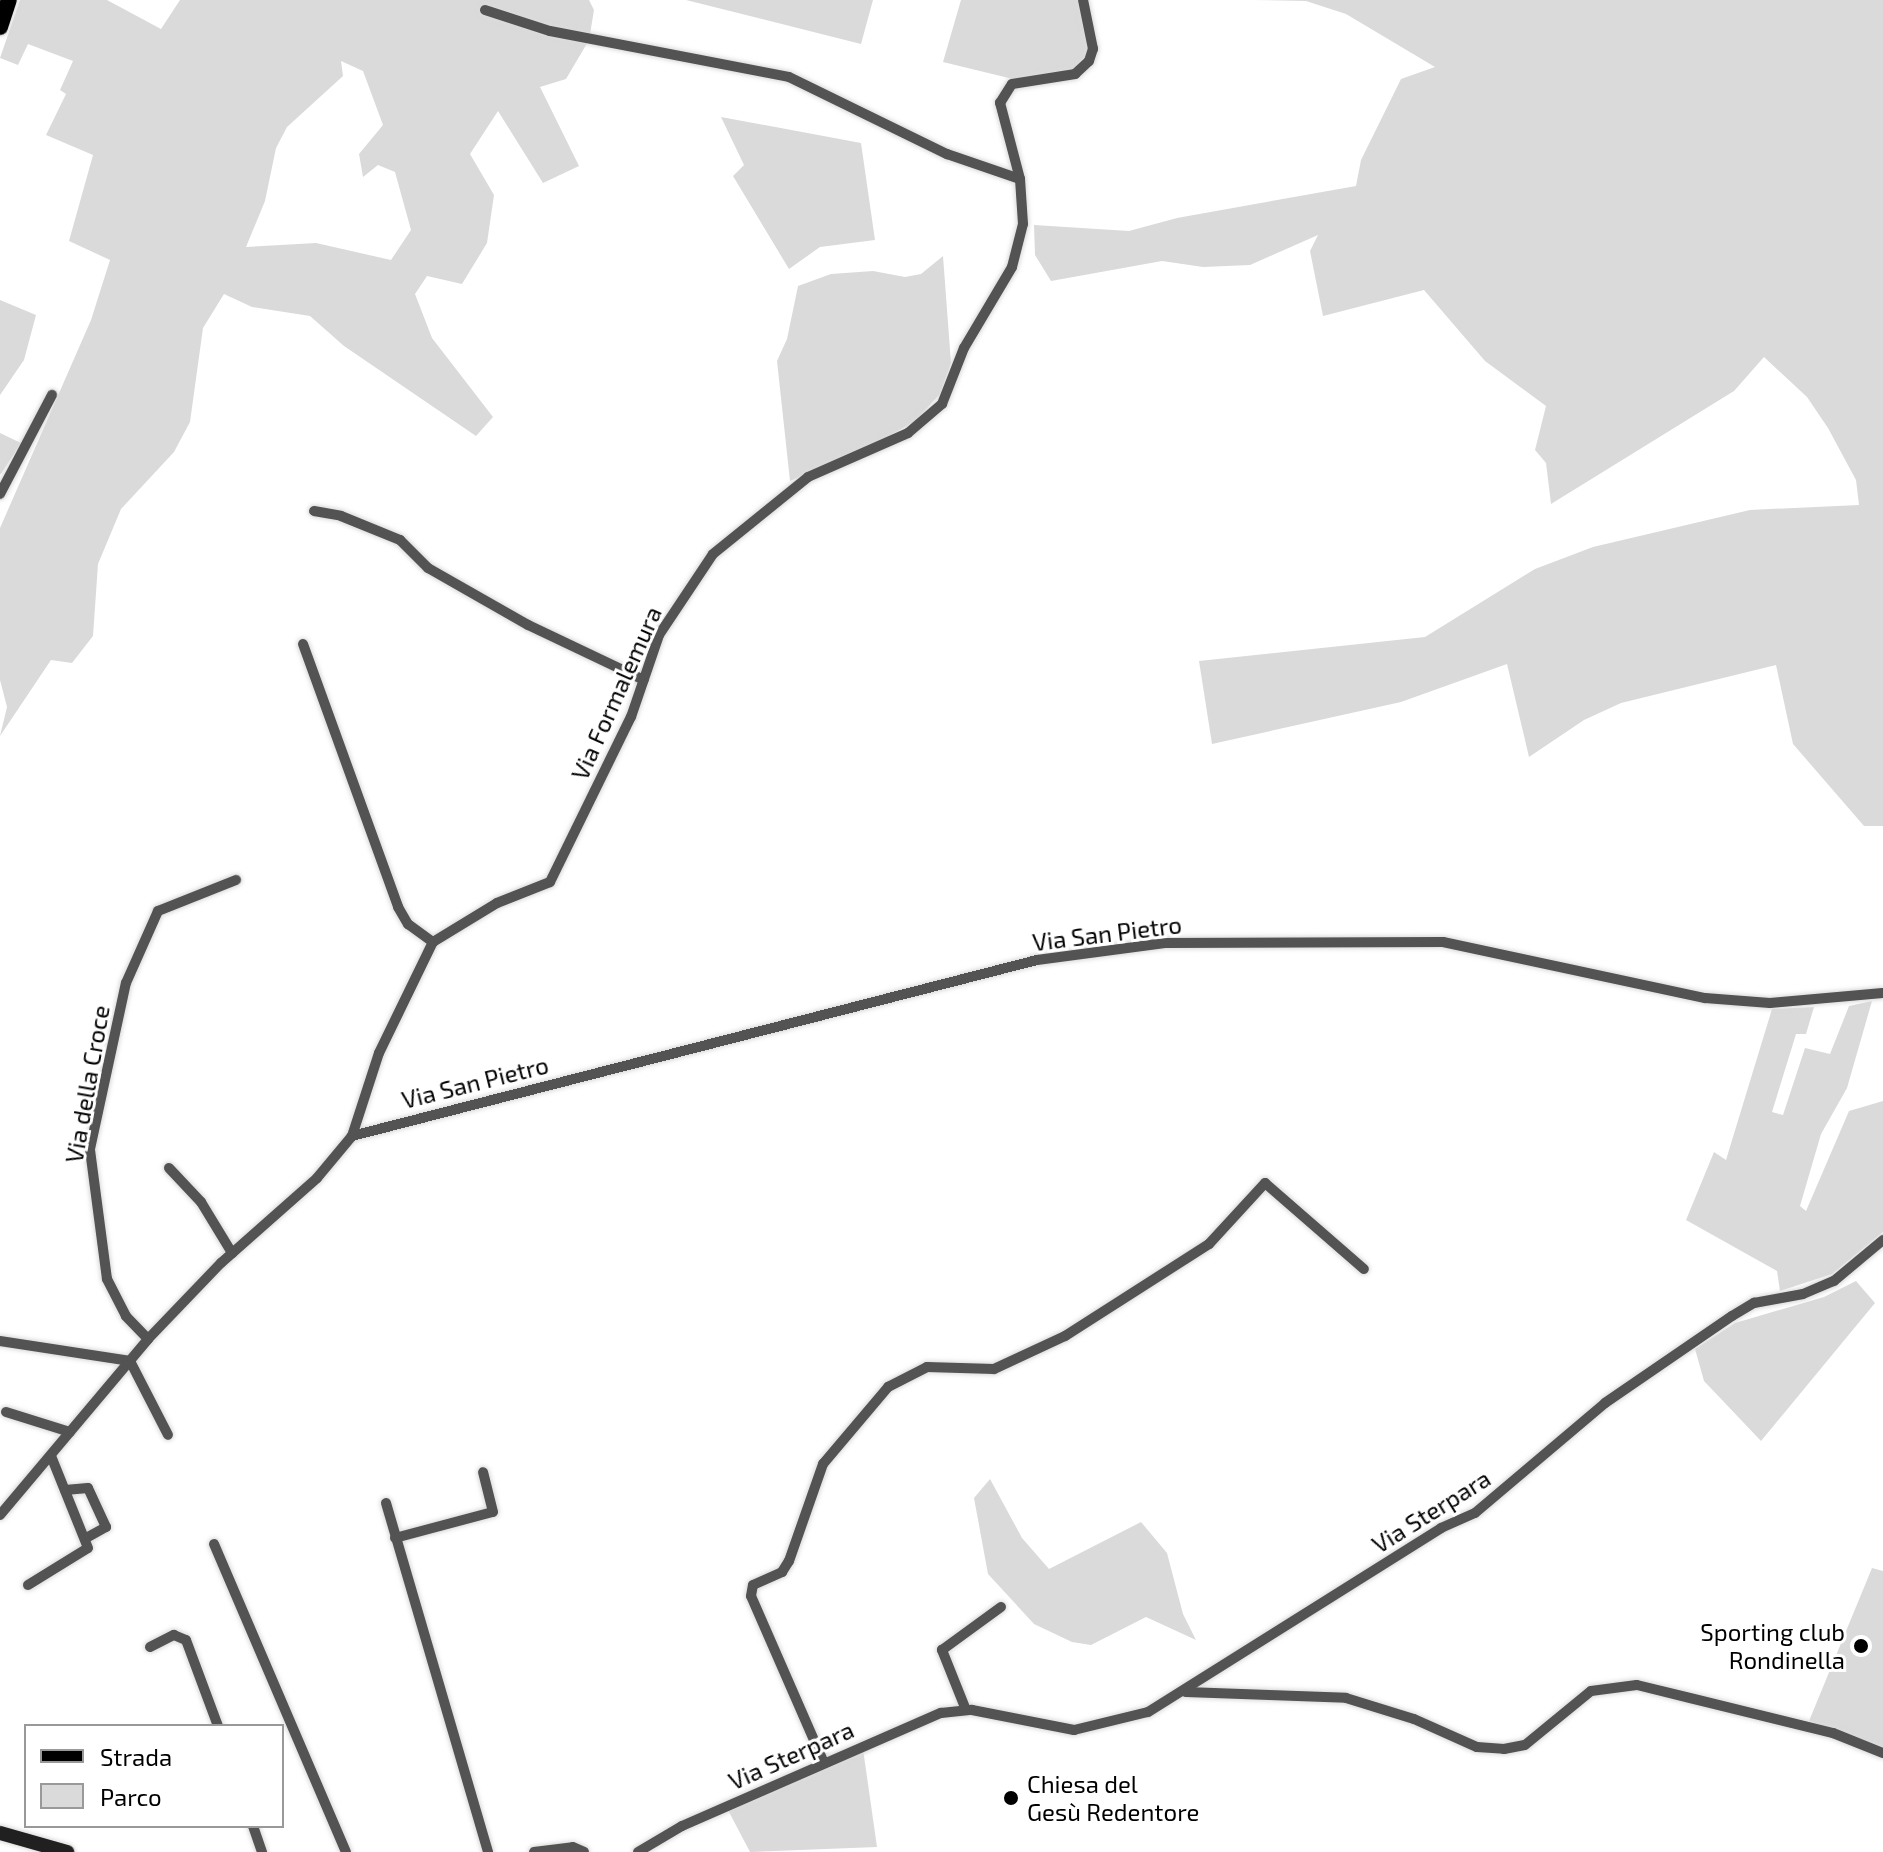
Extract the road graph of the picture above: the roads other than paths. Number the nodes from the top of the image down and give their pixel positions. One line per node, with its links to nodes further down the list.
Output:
1 (9, 0): 4 (main road)
2 (1083, 0): 5 (street, Via Formalemura)
3 (485, 10): 5 (street)
4 (0, 27)
5 (1020, 179): 10 (street, Via Formalemura)
6 (52, 395): 7 (street)
7 (0, 494)
8 (314, 511): 10 (street)
9 (303, 644): 12 (street)
10 (644, 680): 12 (street, Via Formalemura)
11 (236, 880): 19 (street, Via della Croce)
12 (433, 942): 14 (street)
13 (1883, 993): 14 (street, Via San Pietro)
14 (352, 1136): 17 (street)
15 (169, 1168): 17 (street)
16 (1883, 1240): 36 (street, Via Sterpara)
17 (232, 1253): 19 (street)
18 (1364, 1269): 40 (street)
19 (148, 1339): 21 (street)
20 (0, 1341): 21 (street)
21 (130, 1361): 23 (street); 24 (street)
22 (6, 1412): 23 (street)
23 (70, 1432): 25 (street)
24 (168, 1435)
25 (51, 1456): 27 (street); 29 (street)
26 (483, 1472): 31 (street)
27 (65, 1490): 30 (street); 30 (street)
28 (386, 1503): 31 (street)
29 (0, 1515)
30 (86, 1538): 33 (street)
31 (395, 1538): 46 (street)
32 (214, 1544): 45 (street)
33 (28, 1585)
34 (1001, 1607): 37 (street)
35 (150, 1647): 38 (street)
36 (1186, 1692): 37 (street, Via Sterpara); 39 (street)
37 (966, 1710): 40 (street, Via Sterpara)
38 (217, 1724)
39 (1883, 1753)
40 (824, 1763): 49 (street, Via Sterpara)
41 (254, 1828): 44 (street)
42 (0, 1833): 43 (street)
43 (67, 1852)
44 (262, 1852)
45 (346, 1852)
46 (488, 1852)
47 (534, 1852): 48 (street)
48 (584, 1852)
49 (638, 1852)

